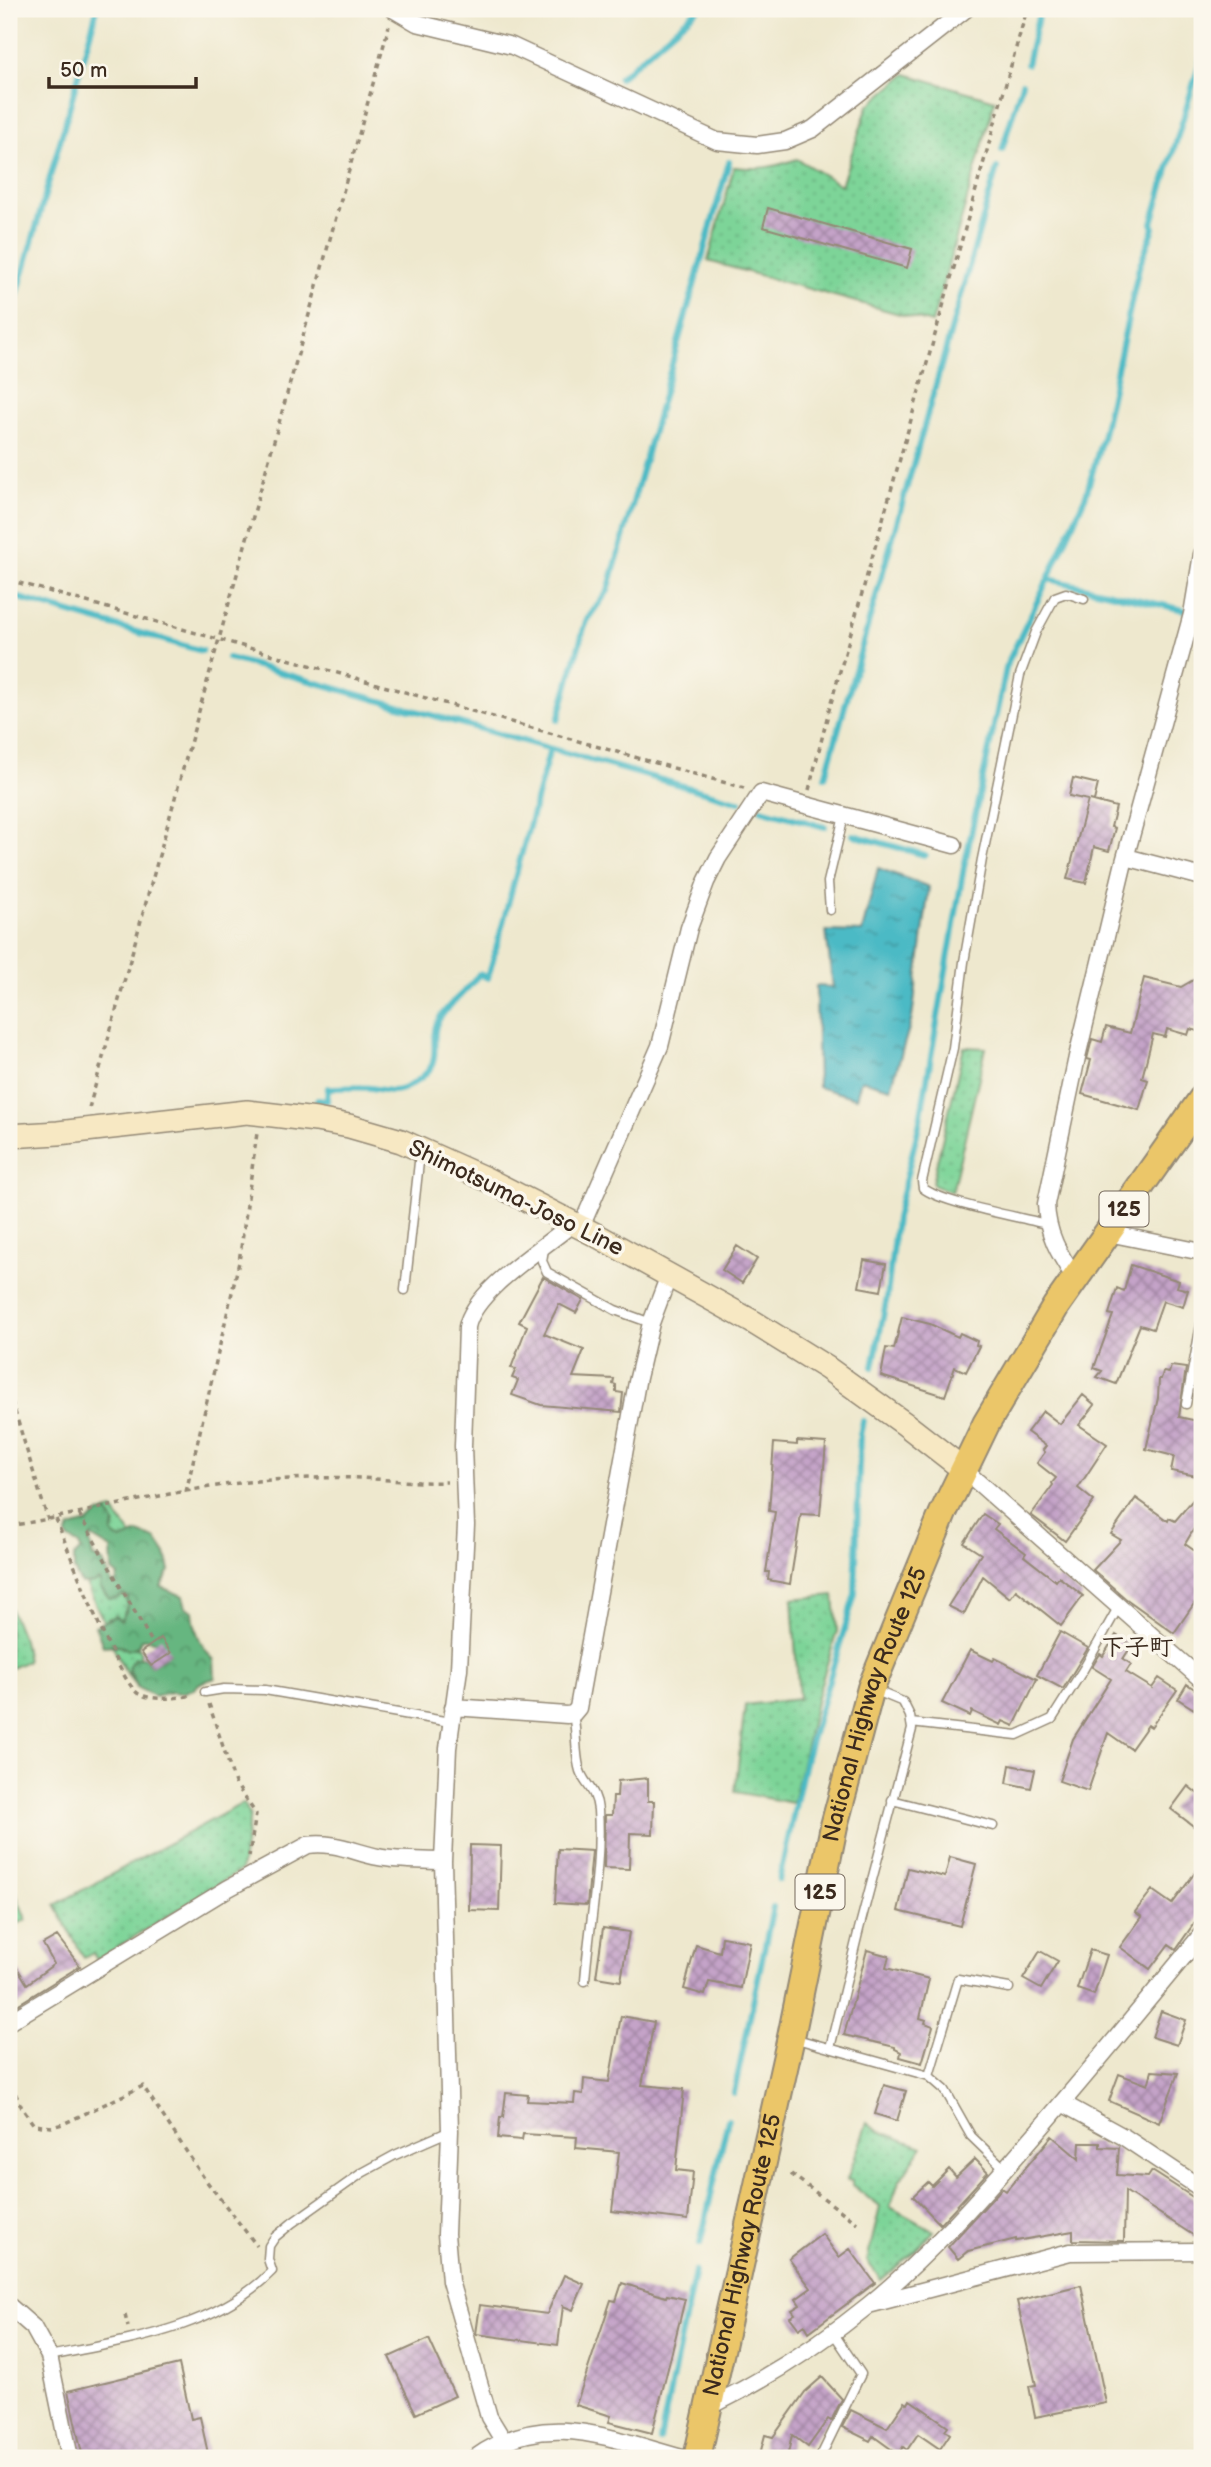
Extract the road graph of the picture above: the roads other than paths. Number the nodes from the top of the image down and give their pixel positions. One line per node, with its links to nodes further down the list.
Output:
1 (393, 9): 2 (street)
2 (966, 9)
3 (1202, 554): 7 (street)
4 (1084, 599): 13 (lane)
5 (844, 816): 6 (street); 9 (lane); 14 (street)
6 (954, 845)
7 (1126, 857): 8 (street); 13 (street)
8 (1202, 877)
9 (830, 910)
10 (1202, 1099): 15 (highway, National Highway Route 125 / 125)
11 (9, 1136): 12 (main road, Shimotsuma-Joso Line)
12 (421, 1149): 14 (main road, Shimotsuma-Joso Line); 20 (lane)
13 (1046, 1224): 19 (street)
14 (577, 1225): 16 (street); 18 (main road, Shimotsuma-Joso Line)
15 (1108, 1233): 17 (street); 19 (highway, National Highway Route 125 / 125)
16 (545, 1246): 22 (lane); 30 (street)
17 (1202, 1252)
18 (669, 1275): 22 (street); 24 (main road, Shimotsuma-Joso Line)
19 (1075, 1278): 24 (highway, National Highway Route 125 / 125)
20 (405, 1290)
21 (1202, 1319): 23 (lane)
22 (651, 1323): 29 (street)
23 (1186, 1404)
24 (963, 1469): 25 (street); 27 (highway, National Highway Route 125 / 125)
25 (1119, 1606): 26 (street); 31 (lane)
26 (1202, 1681)
27 (871, 1688): 31 (lane); 39 (highway, National Highway Route 125 / 125)
28 (205, 1692): 30 (lane)
29 (573, 1714): 30 (street); 36 (lane)
30 (452, 1715): 34 (street)
31 (911, 1723): 32 (lane)
32 (892, 1800): 33 (lane); 40 (lane)
33 (993, 1826)
34 (443, 1861): 38 (street); 43 (street)
35 (1202, 1934): 42 (street)
36 (585, 1980)
37 (1009, 1988): 41 (lane)
38 (9, 2022)
39 (791, 2037): 40 (lane); 51 (highway, National Highway Route 125 / 125)
40 (830, 2048): 41 (lane)
41 (929, 2076): 44 (lane)
42 (1062, 2103): 44 (street); 45 (street)
43 (450, 2131): 50 (lane); 52 (street)
44 (1005, 2169): 47 (street)
45 (1202, 2189)
46 (1202, 2251): 47 (street)
47 (869, 2304): 49 (street)
48 (9, 2306): 50 (street)
49 (832, 2331): 51 (street); 57 (lane)
50 (49, 2356): 53 (street)
51 (709, 2407): 56 (highway, National Highway Route 125 / 125)
52 (503, 2440): 54 (street); 55 (street)
53 (70, 2458)
54 (475, 2458)
55 (682, 2458)
56 (697, 2458)
57 (820, 2458)

